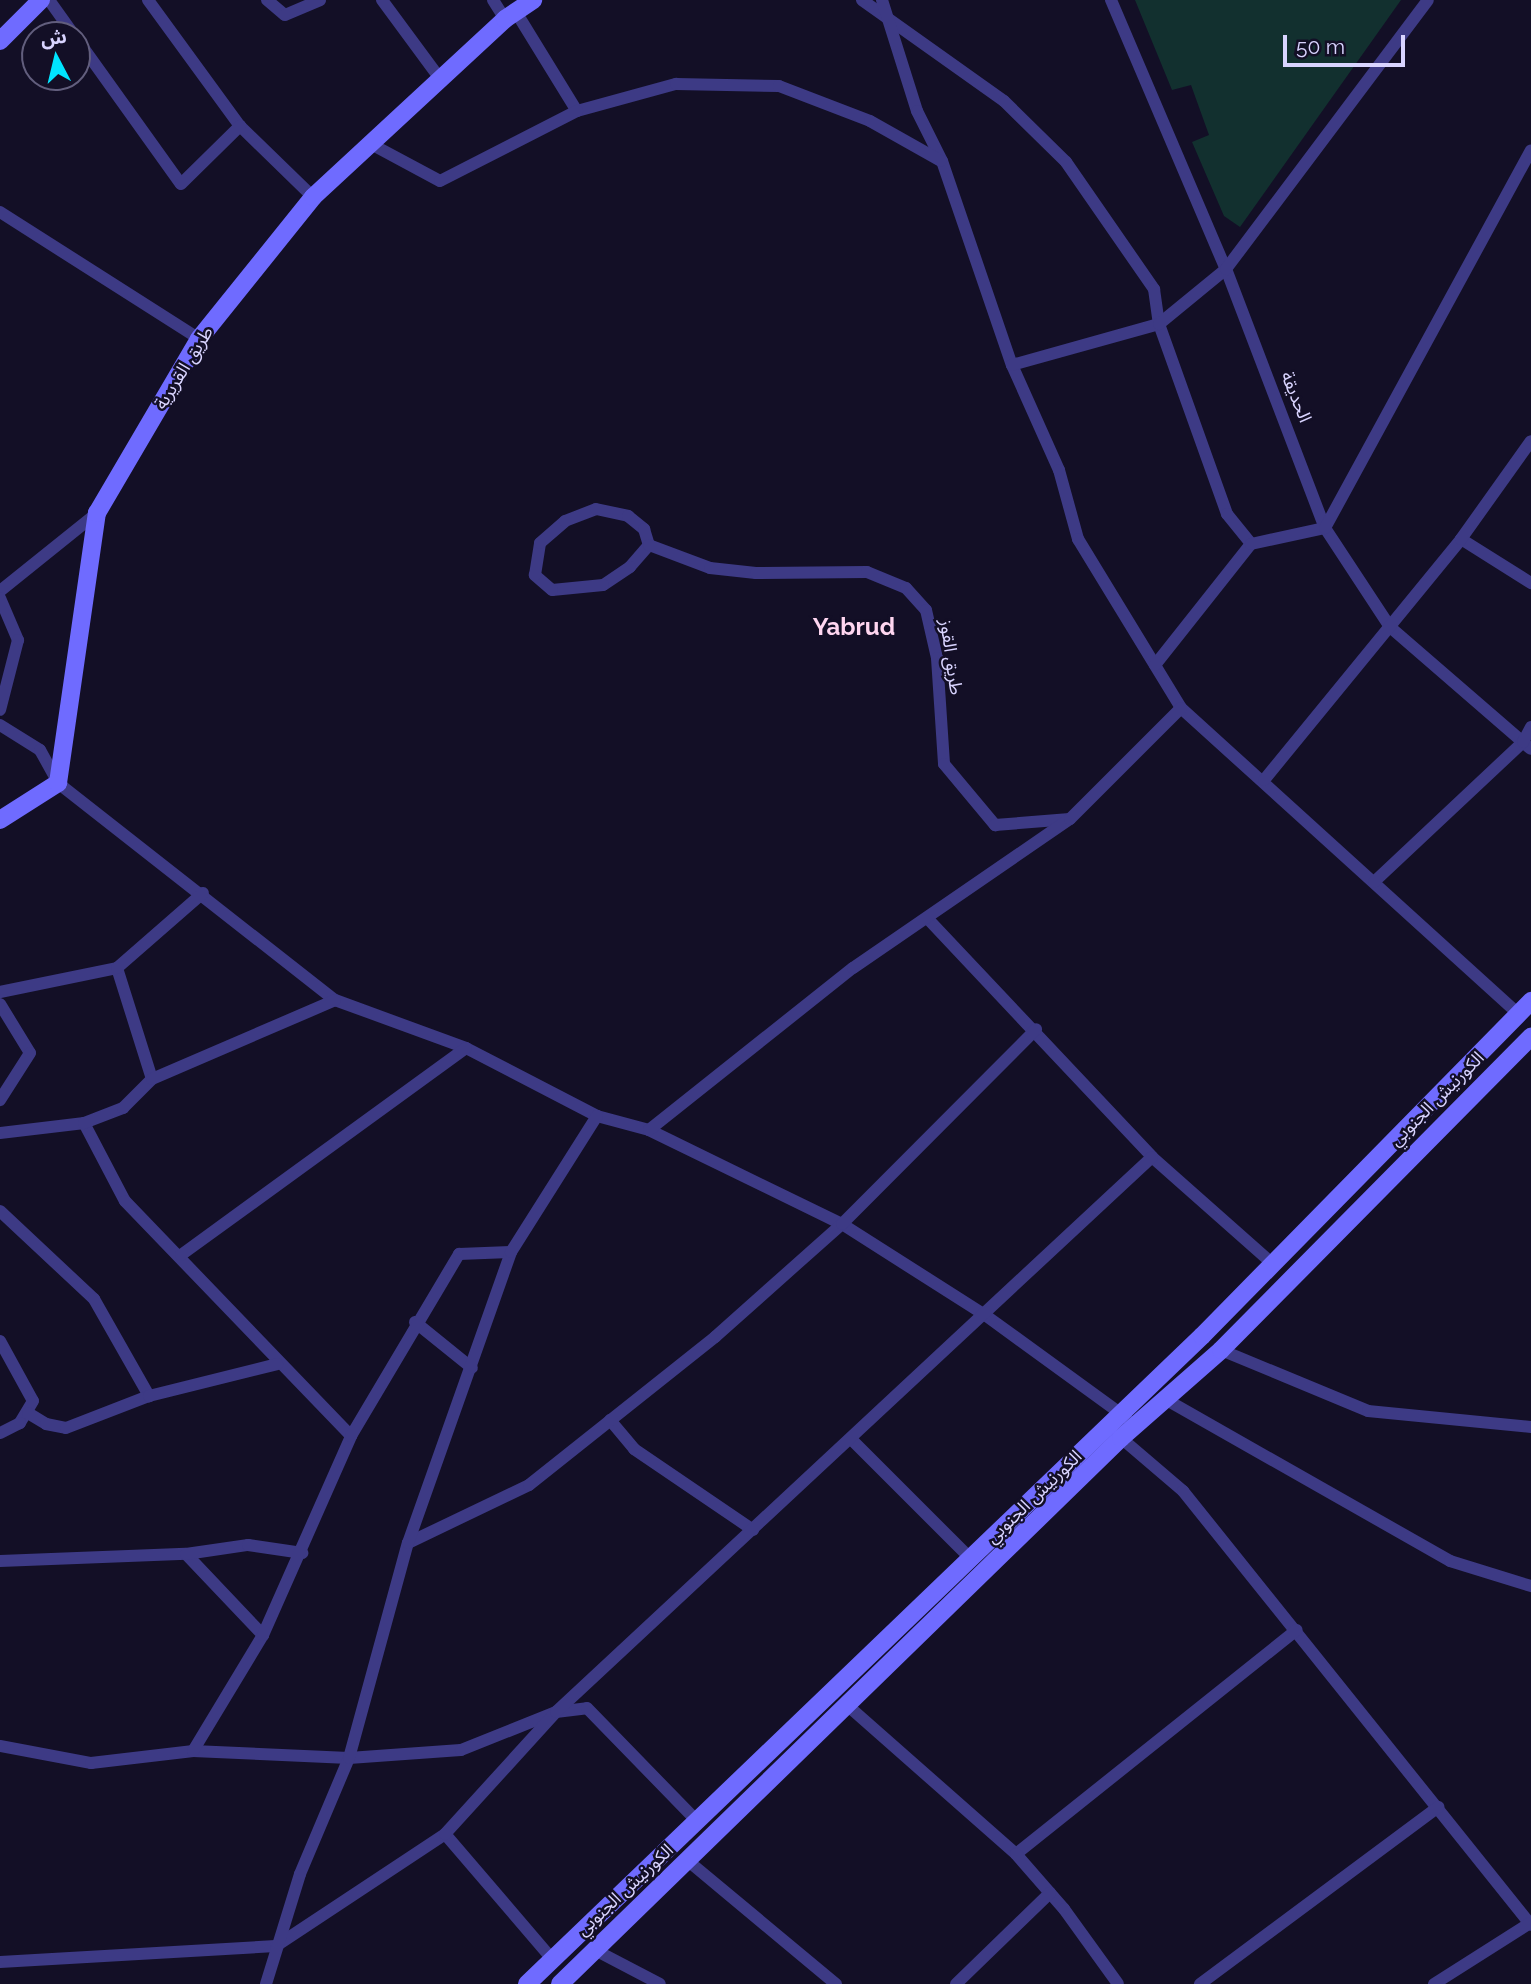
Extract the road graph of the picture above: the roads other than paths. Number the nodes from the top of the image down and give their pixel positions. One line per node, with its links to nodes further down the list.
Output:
1 (41, 0): 16 (main road)
2 (49, 0): 15 (street)
3 (148, 0): 20 (street)
4 (267, 0): 5 (street)
5 (320, 0)
6 (382, 0): 18 (street)
7 (493, 0): 14 (street)
8 (533, 0): 14 (main road, طريق القريرية)
9 (862, 0): 13 (street)
10 (882, 0): 13 (street)
11 (1111, 0): 26 (street, الحديقة)
12 (1428, 0): 26 (street)
13 (884, 15): 23 (street); 27 (street)
14 (510, 16): 18 (main road, طريق القريرية); 19 (street)
15 (64, 21)
16 (0, 41)
17 (91, 58): 20 (street)
18 (440, 80): 21 (main road, طريق القريرية)
19 (577, 111): 21 (street); 23 (street)
20 (240, 126): 24 (street)
21 (372, 144): 24 (main road, طريق القريرية)
22 (1531, 150): 32 (street)
23 (942, 161): 29 (street)
24 (313, 197): 28 (main road, طريق القريرية)
25 (0, 212): 28 (street)
26 (1226, 269): 27 (street); 32 (street, الحديقة)
27 (1159, 324): 29 (street); 34 (street)
28 (199, 339): 31 (main road, طريق القريرية)
29 (1013, 365): 40 (street)
30 (1531, 441): 33 (street)
31 (97, 513): 37 (street); 47 (main road, طريق القريرية)
32 (1325, 528): 34 (street); 39 (street, الحديقة)
33 (1461, 539): 36 (street); 39 (street)
34 (1251, 544): 40 (street)
35 (649, 545): 35 (street); 48 (street, طريق القوز)
36 (1531, 583)
37 (0, 591)
38 (0, 598): 42 (street)
39 (1390, 628): 45 (street, الحديقة); 46 (street)
40 (1155, 665): 41 (street)
41 (1181, 708): 46 (street); 48 (street)
42 (0, 710)
43 (0, 725): 47 (street)
44 (1531, 727): 45 (street)
45 (1527, 745): 50 (street)
46 (1264, 780): 50 (street)
47 (58, 783): 49 (main road); 51 (street)
48 (1070, 819): 52 (street)
49 (0, 820)
50 (1374, 882): 57 (street)
51 (203, 894): 53 (street); 55 (street)
52 (928, 919): 58 (street); 65 (street)
53 (117, 968): 54 (street); 61 (street)
54 (0, 992)
55 (335, 1000): 60 (street); 61 (street)
56 (0, 1004): 62 (street)
57 (1526, 1008): 72 (main road, الكورنيش الجنوبي)
58 (1036, 1029): 67 (street); 69 (street)
59 (1531, 1037): 76 (main road, الكورنيش الجنوبي)
60 (466, 1048): 63 (street); 71 (street)
61 (152, 1079): 64 (street)
62 (0, 1100)
63 (597, 1116): 65 (street); 70 (street)
64 (84, 1123): 66 (street); 71 (street)
65 (649, 1130): 69 (street)
66 (0, 1133)
67 (1152, 1157): 72 (street); 73 (street)
68 (0, 1211): 79 (street)
69 (842, 1224): 73 (street); 83 (street)
70 (511, 1252): 74 (street); 78 (street)
71 (181, 1255): 77 (street)
72 (1274, 1265): 82 (main road, الكورنيش الجنوبي)
73 (985, 1315): 82 (street); 89 (street)
74 (415, 1322): 78 (street); 87 (street)
75 (0, 1341): 81 (street)
76 (1221, 1350): 80 (main road, الكورنيش الجنوبي); 85 (street)
77 (278, 1364): 79 (street); 87 (street)
78 (472, 1368): 91 (street)
79 (149, 1396): 81 (street)
80 (1165, 1399): 84 (main road, الكورنيش الجنوبي); 96 (street)
81 (28, 1413): 86 (street)
82 (1119, 1414): 84 (street); 94 (main road, الكورنيش الجنوبي)
83 (610, 1420): 90 (street); 91 (street)
84 (1136, 1423): 88 (main road, الكورنيش الجنوبي)
85 (1531, 1427)
86 (0, 1433)
87 (351, 1436): 92 (street)
88 (1121, 1438): 97 (street); 99 (main road, الكورنيش الجنوبي)
89 (851, 1439): 90 (street); 94 (street)
90 (752, 1530): 100 (street)
91 (408, 1543): 103 (street)
92 (302, 1553): 93 (street); 98 (street)
93 (186, 1554): 95 (street); 98 (street)
94 (971, 1558): 105 (main road, الكورنيش الجنوبي)
95 (0, 1561)
96 (1531, 1586)
97 (1297, 1630): 104 (street); 107 (street)
98 (263, 1635): 102 (street)
99 (847, 1705): 107 (street); 108 (main road, الكورنيش الجنوبي)
100 (556, 1712): 103 (street); 105 (street); 106 (street)
101 (0, 1746): 102 (street)
102 (193, 1751): 103 (street)
103 (349, 1758): 111 (street)
104 (1438, 1807): 110 (street); 122 (street)
105 (697, 1821): 113 (main road, الكورنيش الجنوبي)
106 (445, 1834): 111 (street); 113 (street)
107 (1016, 1854): 109 (street)
108 (687, 1860): 112 (main road, الكورنيش الجنوبي); 119 (street)
109 (1050, 1893): 120 (street); 121 (street)
110 (1530, 1924): 123 (street)
111 (276, 1946): 114 (street); 116 (street)
112 (595, 1950): 115 (main road, الكورنيش الجنوبي); 118 (street)
113 (552, 1959): 115 (main road); 117 (main road, الكورنيش الجنوبي)
114 (0, 1962)
115 (568, 1981)
116 (266, 1984)
117 (527, 1984)
118 (660, 1984)
119 (836, 1984)
120 (957, 1984)
121 (1118, 1984)
122 (1200, 1984)
123 (1434, 1984)

